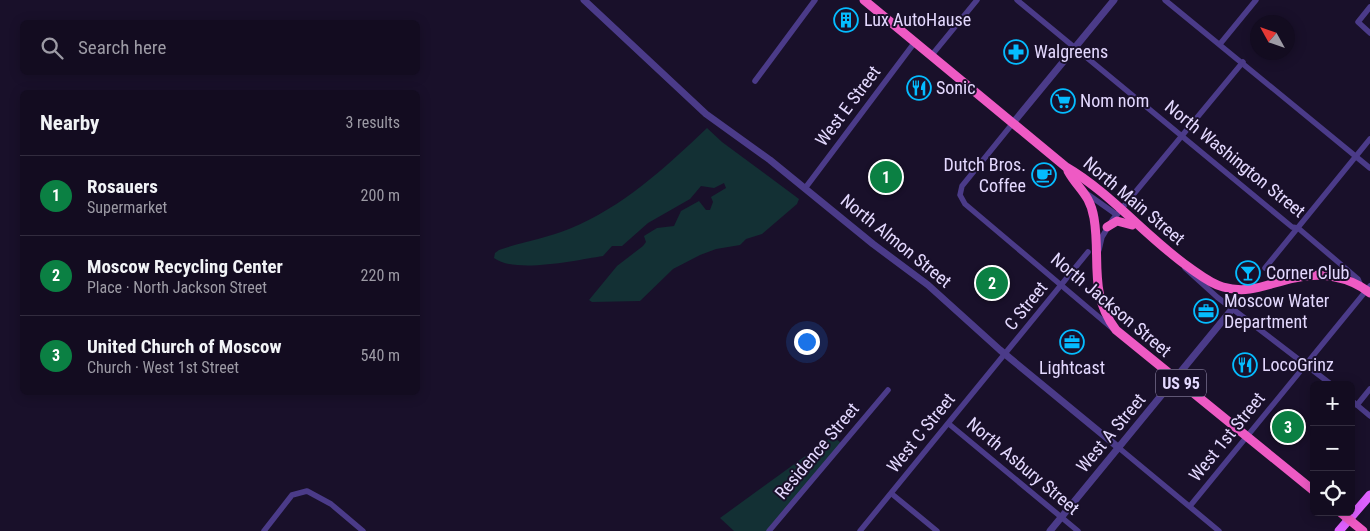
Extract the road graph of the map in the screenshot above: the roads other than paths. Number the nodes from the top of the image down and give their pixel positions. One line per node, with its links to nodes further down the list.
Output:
1 (584, 0): 23 (street, North Almon Street)
2 (814, 0): 16 (street)
3 (864, 0): 11 (highway, North Main Street / US 95)
4 (977, 0): 14 (street)
5 (1018, 0): 13 (street, North Washington Street)
6 (1114, 0): 13 (street)
7 (1165, 0): 12 (street)
8 (1256, 0): 12 (street)
9 (1370, 7): 10 (street)
10 (1370, 33)
11 (915, 42): 14 (highway, North Main Street / US 95); 23 (street, West E Street)
12 (1220, 44): 15 (street)
13 (1075, 48): 17 (street); 18 (street, North Washington Street)
14 (931, 56): 17 (highway, North Main Street / US 95)
15 (1242, 62): 18 (street); 20 (street)
16 (755, 81)
17 (1013, 123): 21 (highway, North Main Street / US 95); 33 (street, North Jackson Street)
18 (1182, 136): 25 (street); 27 (street, North Washington Street)
19 (1370, 140): 20 (street)
20 (1356, 156): 22 (street); 27 (street)
21 (1066, 167): 24 (highway, North Main Street / US 95); 25 (highway, North Main Street / US 95)
22 (1370, 168)
23 (806, 187): 37 (street, North Almon Street)
24 (1083, 190): 25 (street, North Main Street); 31 (highway, North Main Street / US 95)
25 (1118, 213): 26 (street); 28 (highway, North Main Street / US 95)
26 (1107, 228): 28 (highway); 31 (street)
27 (1298, 228): 32 (street); 34 (street, North Washington Street)
28 (1149, 235): 30 (highway, North Main Street / US 95)
29 (1088, 252): 33 (street, C Street)
30 (1180, 261): 34 (highway, North Main Street / US 95); 35 (street, North Main Street)
31 (1096, 265): 36 (highway, North Main Street / US 95)
32 (1265, 268)
33 (1062, 285): 36 (street, North Jackson Street); 37 (street, C Street)
34 (1367, 289): 38 (street, West 1st Street)
35 (1234, 308): 38 (street, North Main Street); 39 (street, West A Street)
36 (1116, 330): 39 (highway, North Jackson Street / US 95)
37 (1005, 354): 45 (street, West C Street); 47 (street, North Almon Street)
38 (1306, 363): 40 (street, North Main Street); 46 (street, West 1st Street)
39 (1175, 379): 46 (highway, North Jackson Street / US 95); 47 (street, West A Street)
40 (1327, 381)
41 (1370, 389): 43 (street)
42 (888, 390): 57 (street, Residence Street)
43 (1357, 405): 44 (street)
44 (1370, 416)
45 (949, 424): 49 (street, West C Street); 53 (street, North Asbury Street)
46 (1246, 436): 48 (highway, US 95); 51 (street, West 1st Street)
47 (1118, 448): 51 (street, North Almon Street); 53 (street, West A Street)
48 (1310, 488)
49 (892, 494): 58 (street, West C Street); 59 (street)
50 (1370, 495): 54 (main road)
51 (1190, 506): 62 (street, North Almon Street)
52 (1345, 516): 54 (highway)
53 (1061, 517): 60 (street, West A Street); 61 (street, North Asbury Street)
54 (1349, 519): 63 (main road); 64 (highway)
55 (264, 531): 56 (street)
56 (363, 531)
57 (769, 531)
58 (860, 531)
59 (937, 531)
60 (1050, 531)
61 (1078, 531)
62 (1219, 531)
63 (1339, 531)
64 (1363, 531)

